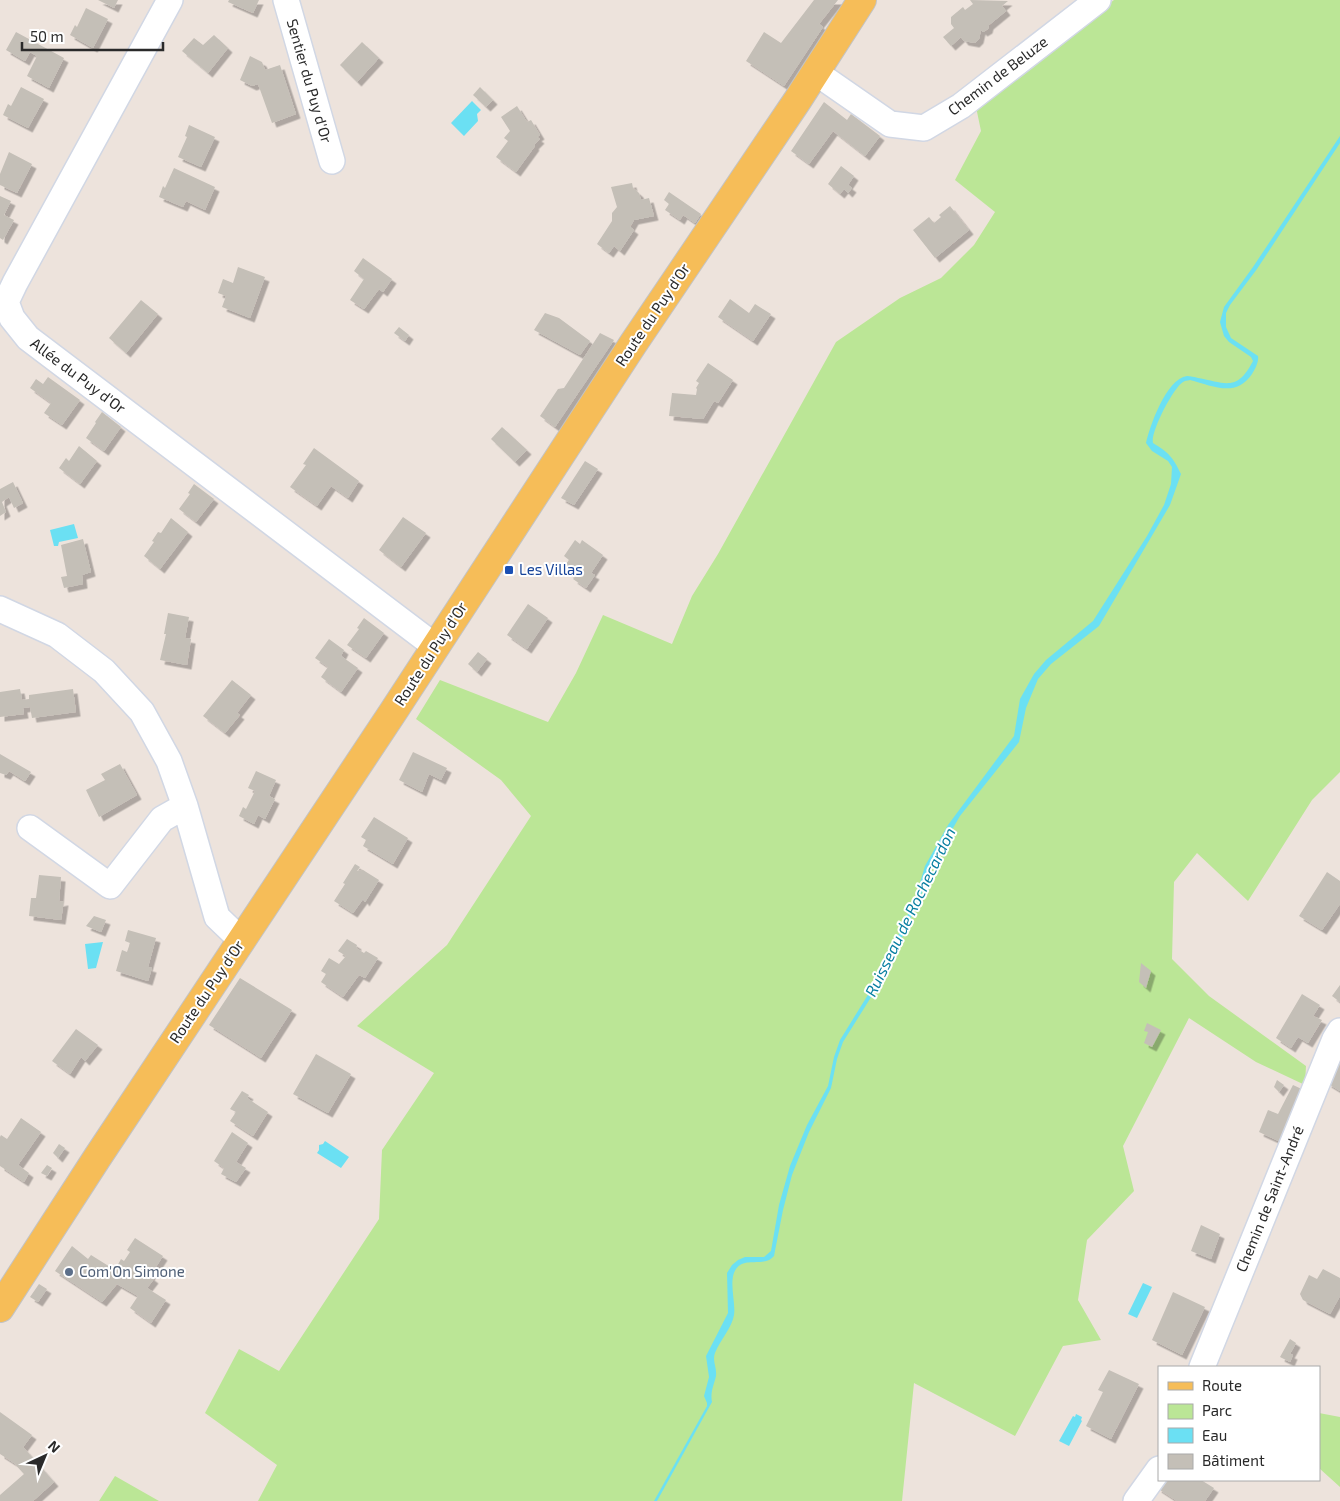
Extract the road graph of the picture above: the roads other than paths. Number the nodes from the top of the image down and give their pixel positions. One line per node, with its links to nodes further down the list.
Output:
1 (170, 0): 8 (street, Allée du Puy d'Or)
2 (286, 0): 6 (street, Sentier du Puy d'Or)
3 (862, 0): 5 (main road, Route du Puy d'Or)
4 (1098, 0): 5 (street, Chemin de Beluze)
5 (815, 72): 8 (main road, Route du Puy d'Or)
6 (332, 161)
7 (0, 609): 9 (street)
8 (436, 647): 11 (main road, Route du Puy d'Or)
9 (185, 806): 10 (street); 11 (street)
10 (30, 828)
11 (241, 940): 13 (main road, Route du Puy d'Or)
12 (1340, 1031): 14 (street, Chemin de Saint-André)
13 (0, 1308)
14 (1202, 1366)
15 (1158, 1470): 16 (street)
16 (1136, 1501)

